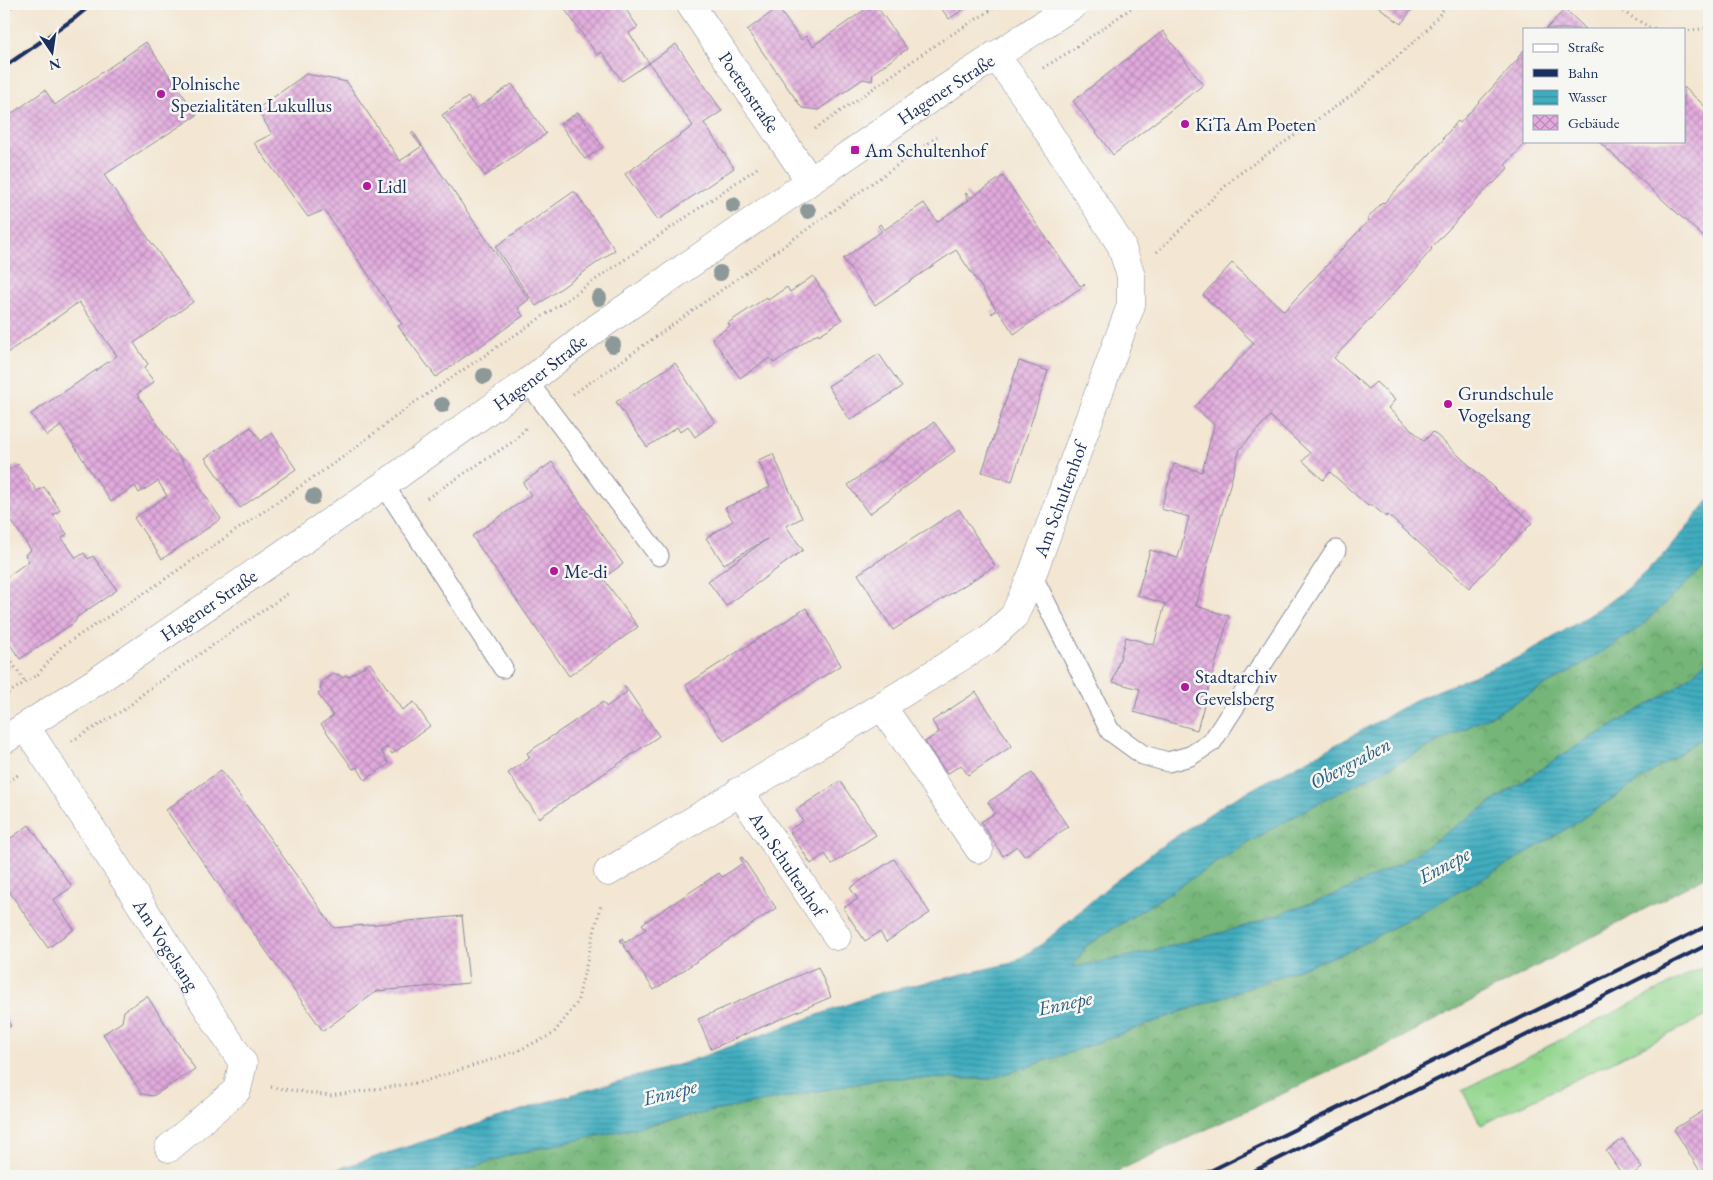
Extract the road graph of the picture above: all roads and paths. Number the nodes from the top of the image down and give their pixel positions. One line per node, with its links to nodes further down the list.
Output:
1 (690, 4): 10 (street, Poetenstraße)
2 (1001, 4): 10 (path)
3 (1075, 4): 9 (street, Hagener Straße)
4 (1448, 4): 12 (path)
5 (1610, 4): 6 (path)
6 (1654, 28)
7 (1709, 28): 8 (path)
8 (1686, 31)
9 (995, 55): 11 (street, Hagener Straße); 12 (street, Am Schultenhof)
10 (788, 147): 11 (street, Poetenstraße); 20 (path)
11 (810, 181): 13 (street, Hagener Straße)
12 (1131, 276): 17 (street, Am Schultenhof)
13 (528, 382): 14 (street, Hagener Straße); 16 (lane)
14 (384, 485): 19 (lane); 23 (street, Hagener Straße)
15 (1336, 550): 17 (lane)
16 (658, 556)
17 (1032, 574): 22 (street, Am Schultenhof)
18 (4, 650): 20 (path)
19 (503, 668)
20 (25, 682): 21 (path)
21 (4, 696)
22 (882, 706): 24 (street, Am Schultenhof); 25 (street)
23 (15, 734): 28 (street, Am Vogelsang)
24 (739, 791): 26 (street, Am Schultenhof); 27 (street, Am Schultenhof)
25 (979, 849)
26 (608, 872): 28 (path)
27 (837, 936)
28 (243, 1063): 29 (street)
29 (169, 1148)

